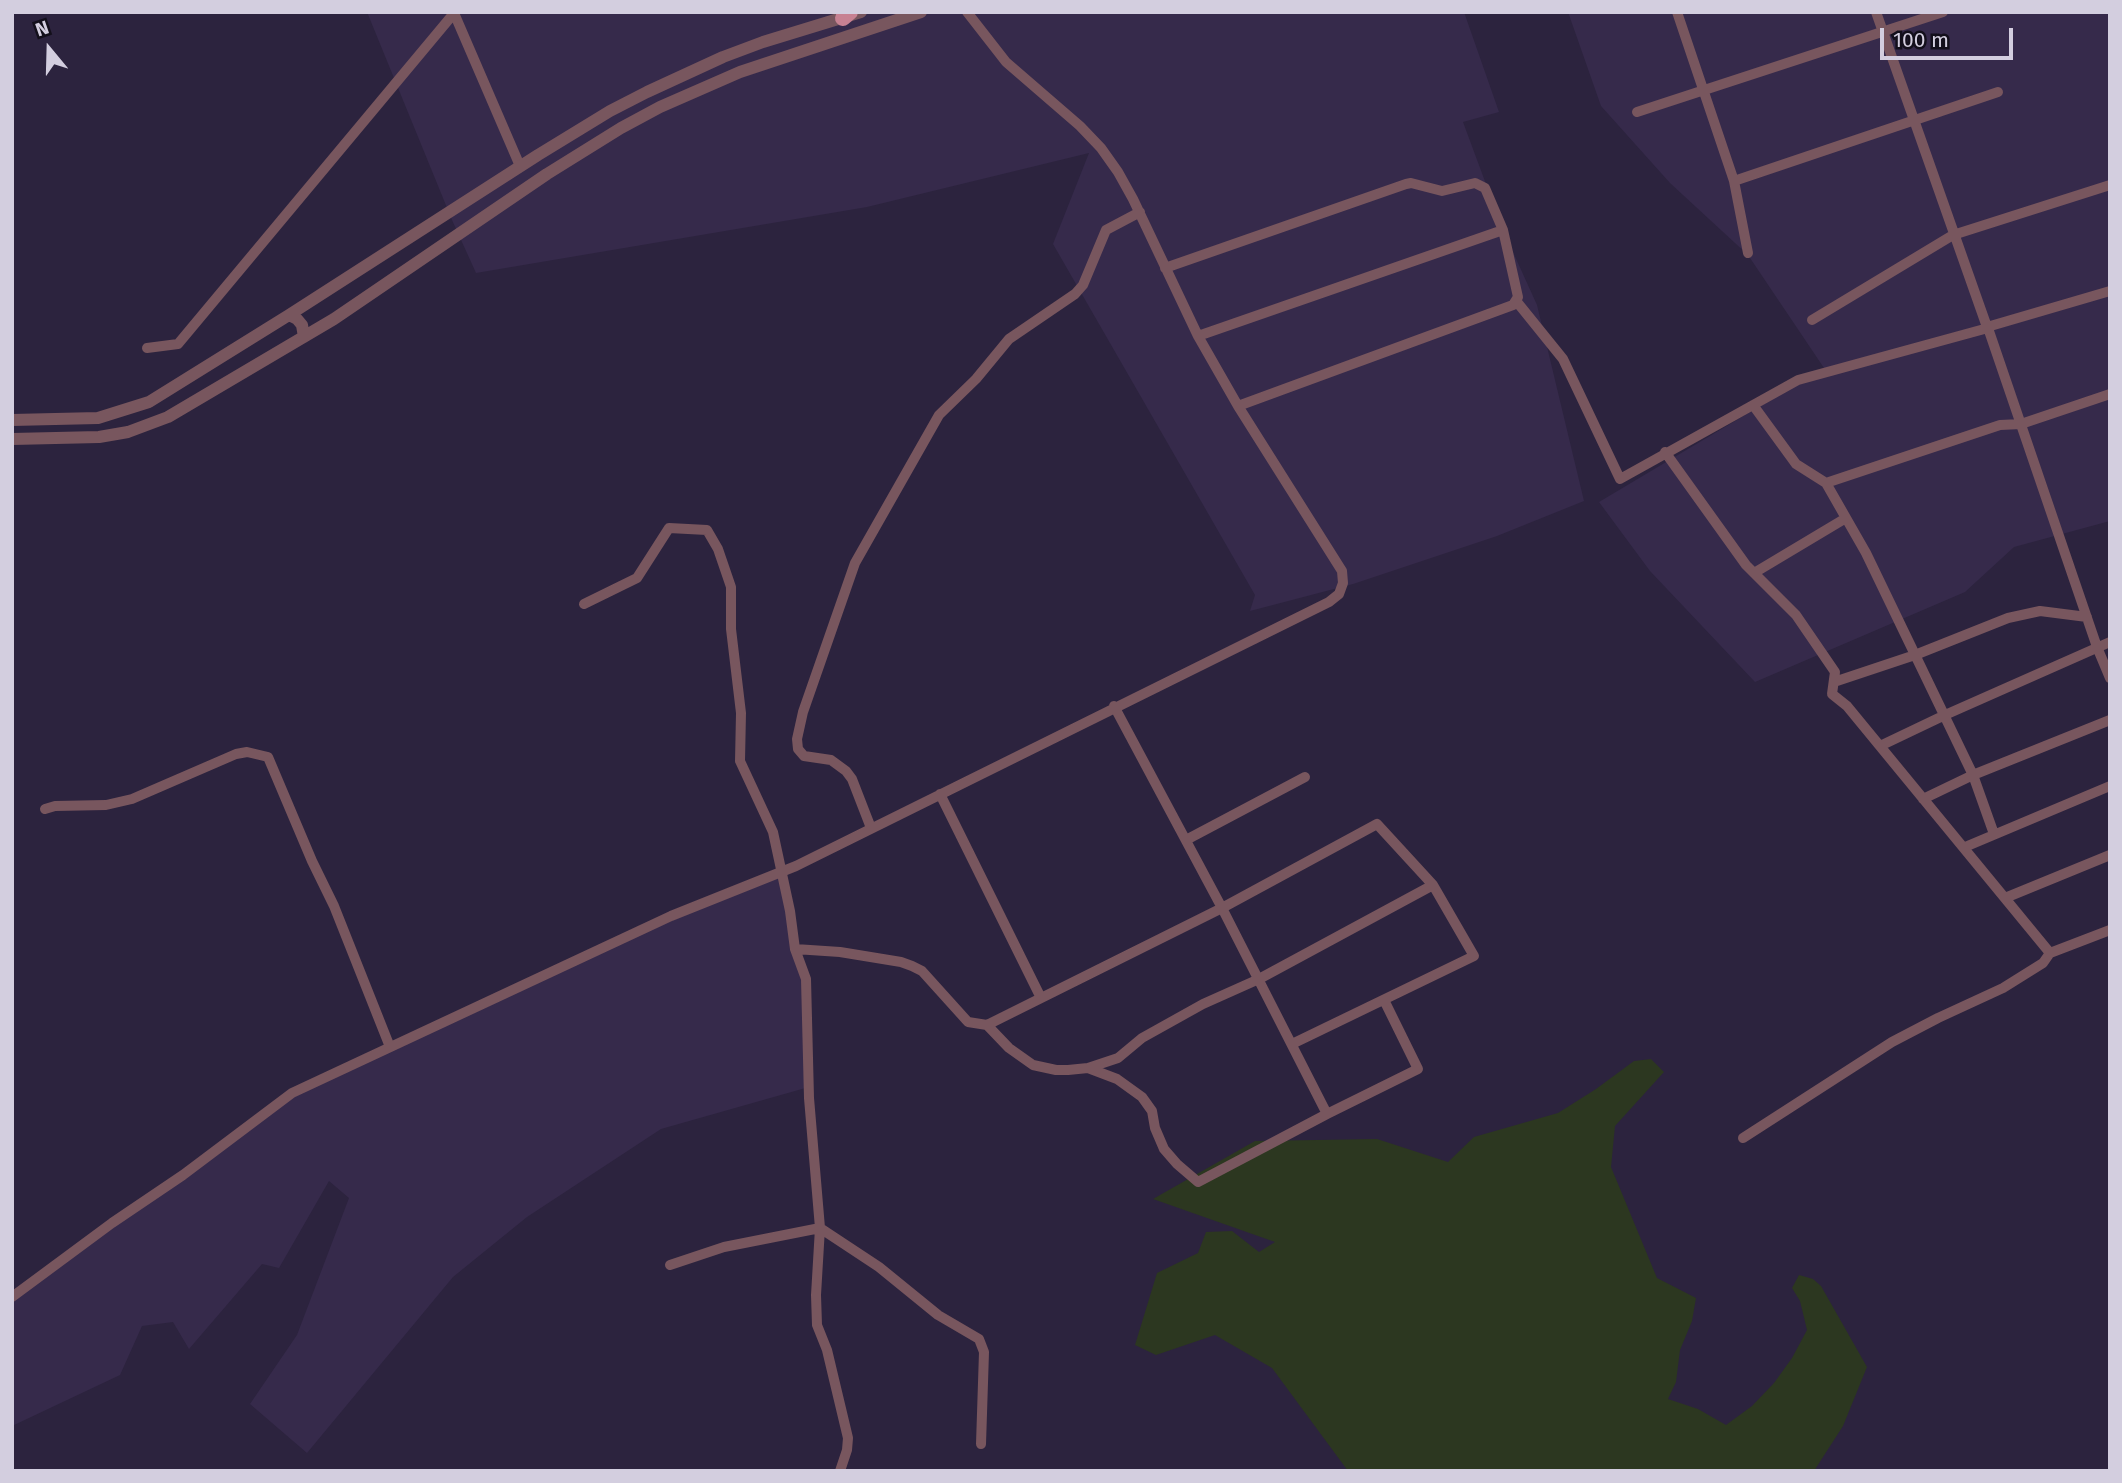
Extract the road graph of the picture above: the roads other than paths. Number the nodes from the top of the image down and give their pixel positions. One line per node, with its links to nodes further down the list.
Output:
1 (862, 12): 8 (street)
2 (921, 12): 26 (street)
3 (967, 12): 17 (street)
4 (1676, 12): 10 (street)
5 (1876, 12): 9 (street)
6 (1943, 12): 9 (street)
7 (454, 13): 14 (street); 31 (street)
8 (846, 15): 14 (street)
9 (1883, 32): 10 (street); 13 (street)
10 (1703, 91): 12 (street); 15 (street)
11 (1998, 92): 13 (street)
12 (1637, 112)
13 (1914, 122): 15 (street); 19 (street)
14 (520, 166): 23 (street)
15 (1734, 181): 20 (street)
16 (2110, 185): 19 (street)
17 (1140, 212): 21 (street); 59 (street)
18 (1503, 230): 21 (street); 24 (street); 29 (street)
19 (1953, 235): 27 (street); 28 (street)
20 (1748, 253)
21 (1165, 268): 29 (street)
22 (2110, 291): 28 (street)
23 (321, 294): 25 (street); 26 (street)
24 (1517, 302): 34 (street); 38 (street)
25 (289, 315): 30 (street); 35 (street)
26 (334, 318): 30 (street)
27 (1812, 320)
28 (1988, 328): 33 (street); 36 (street)
29 (1198, 336): 34 (street)
30 (304, 337): 37 (street)
31 (147, 348)
32 (2110, 394): 36 (street)
33 (1753, 405): 38 (street); 39 (street)
34 (1238, 407): 49 (street)
35 (12, 420)
36 (2021, 424): 39 (street); 43 (street)
37 (12, 439)
38 (1665, 453): 41 (street)
39 (1826, 483): 40 (street)
40 (1846, 518): 41 (street); 46 (street)
41 (1754, 573): 48 (street)
42 (584, 604): 64 (street)
43 (2087, 617): 45 (street); 46 (street)
44 (2110, 642): 45 (street)
45 (2097, 647): 47 (street); 50 (street)
46 (1915, 655): 48 (street); 50 (street)
47 (2110, 678)
48 (1833, 682): 52 (street)
49 (1114, 706): 56 (street); 61 (street)
50 (1945, 715): 52 (street); 53 (street)
51 (2110, 720): 53 (street)
52 (1880, 746): 57 (street)
53 (1973, 775): 57 (street); 60 (street)
54 (1305, 777): 61 (street)
55 (2110, 786): 60 (street)
56 (940, 794): 59 (street); 72 (street)
57 (1923, 799): 62 (street)
58 (45, 809): 76 (street)
59 (871, 828): 64 (street)
60 (1994, 834): 62 (street)
61 (1186, 840): 67 (street)
62 (1965, 847): 66 (street)
63 (2110, 855): 66 (street)
64 (780, 872): 69 (street); 76 (street)
65 (1433, 885): 67 (street); 71 (street); 73 (street)
66 (2005, 898): 70 (street)
67 (1222, 908): 71 (street); 72 (street)
68 (2110, 930): 70 (street)
69 (796, 949): 74 (street); 80 (street)
70 (2050, 953): 79 (street)
71 (1259, 979): 75 (street); 77 (street)
72 (1041, 998): 74 (street)
73 (1384, 1000): 75 (street); 78 (street)
74 (987, 1025): 77 (street)
75 (1292, 1044): 78 (street)
76 (390, 1047): 82 (street)
77 (1088, 1068): 78 (street)
78 (1327, 1114)
79 (1743, 1138)
80 (820, 1228): 81 (street); 83 (street); 84 (street)
81 (670, 1265)
82 (12, 1297)
83 (981, 1444)
84 (840, 1471)

